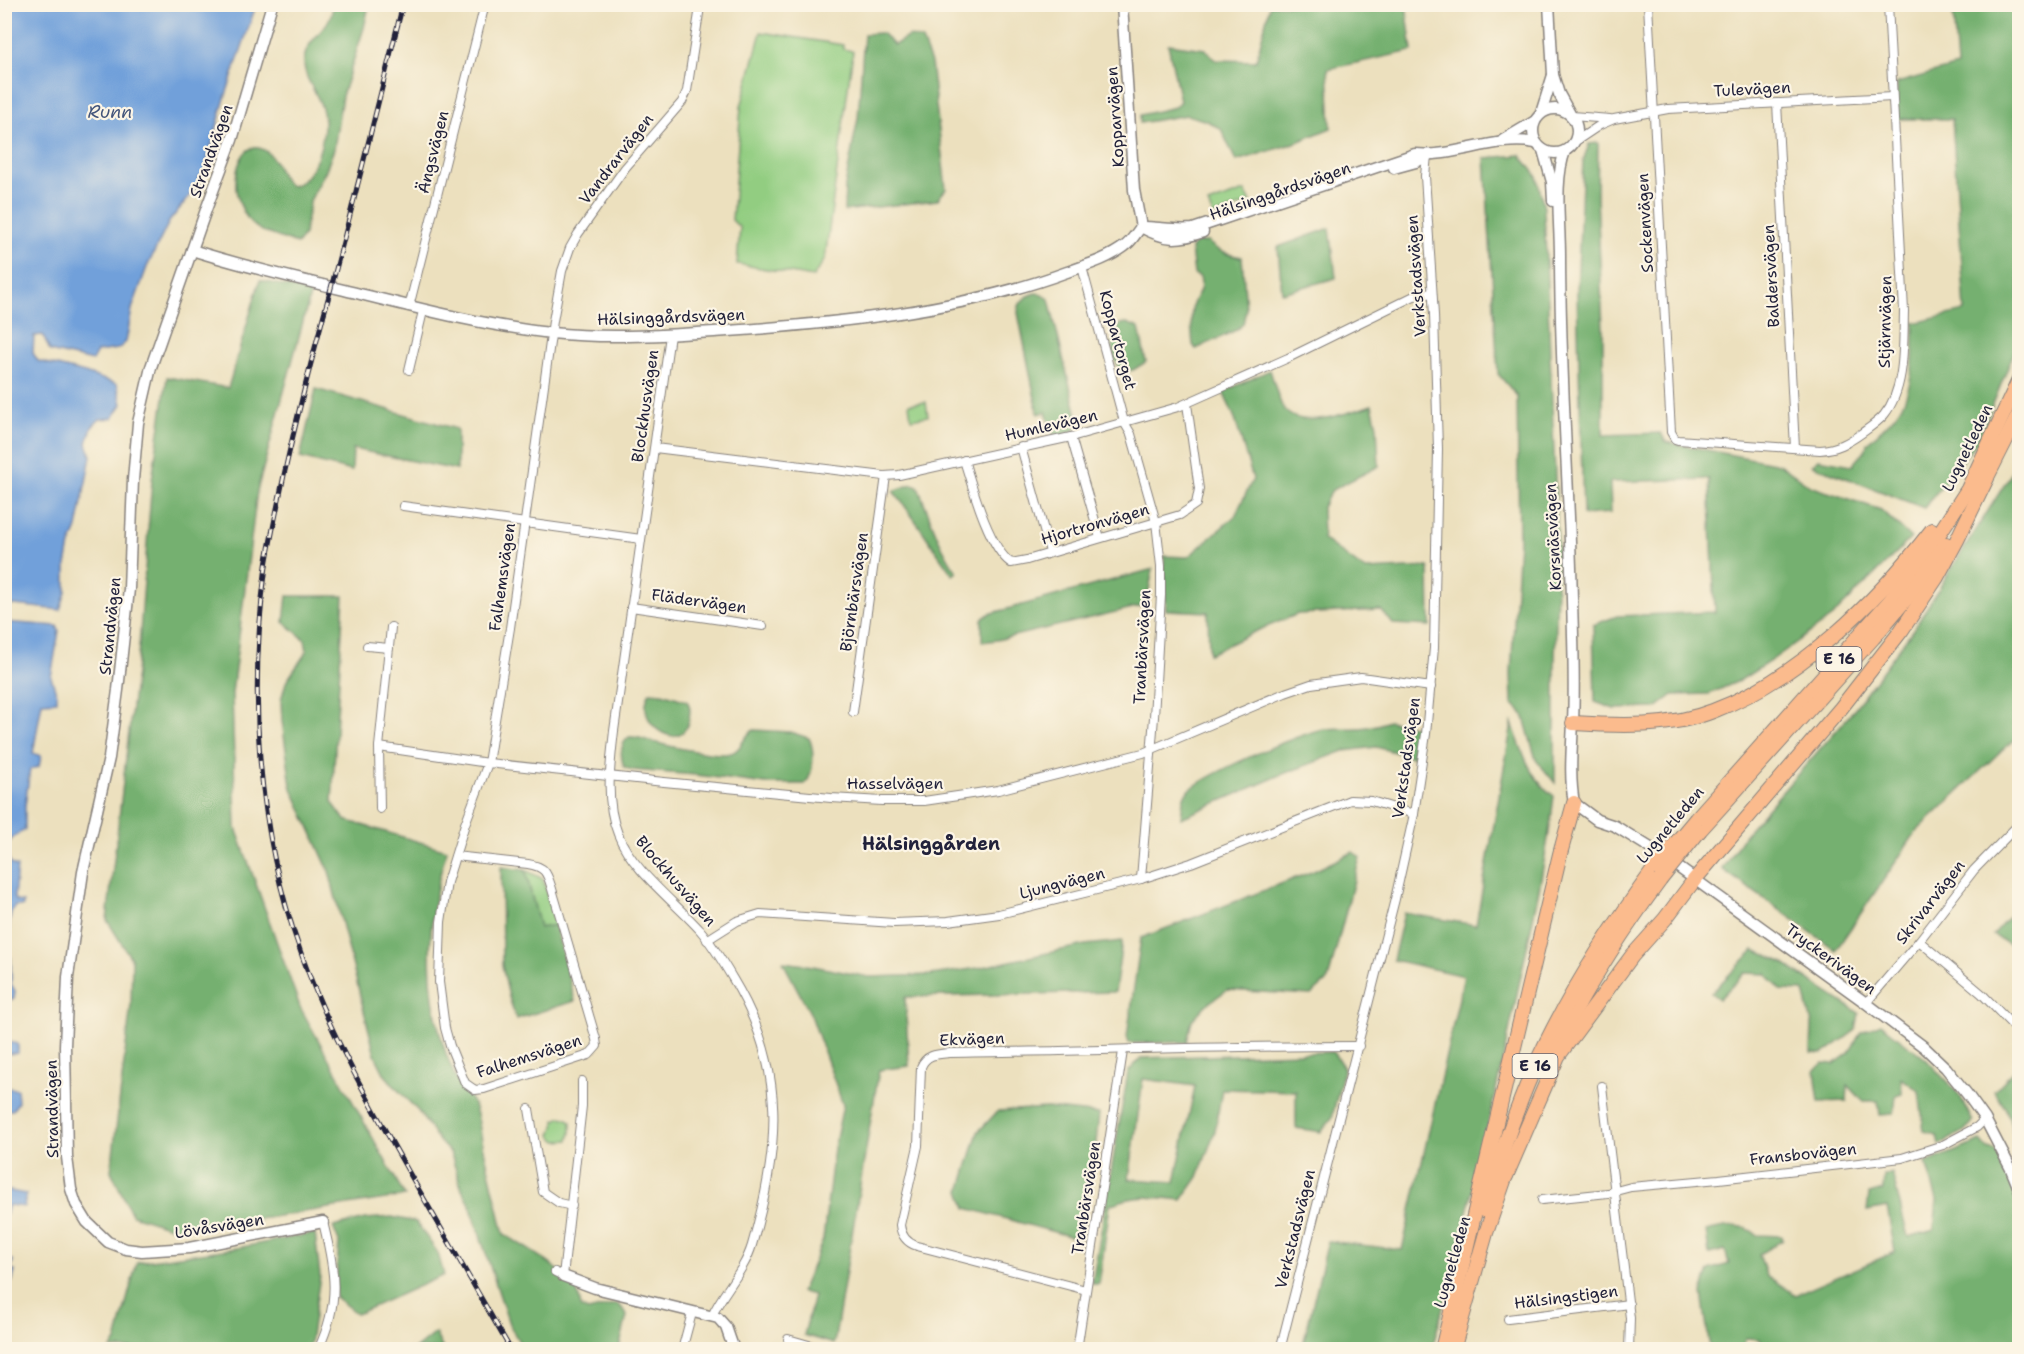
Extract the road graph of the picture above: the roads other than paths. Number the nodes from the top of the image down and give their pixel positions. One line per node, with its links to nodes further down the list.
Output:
1 (272, 4): 21 (street, Strandvägen)
2 (485, 4): 25 (street, Ängsvägen)
3 (698, 4): 27 (street, Vandrarvägen)
4 (1122, 4): 20 (street, Kopparvägen)
5 (1549, 4): 8 (street)
6 (1648, 4): 11 (street, Sockenvägen)
7 (1888, 4): 9 (street, Stjärnvägen)
8 (1553, 75): 12 (street); 13 (street)
9 (1892, 96): 10 (street, Tulevägen); 38 (street, Stjärnvägen)
10 (1777, 104): 11 (street, Tulevägen); 38 (street, Baldersvägen)
11 (1654, 111): 14 (street, Tulevägen); 35 (street, Sockenvägen)
12 (1571, 115): 13 (street); 14 (street, Tulevägen); 16 (street)
13 (1538, 117): 15 (street, Hälsinggårdsvägen); 17 (street)
14 (1614, 119): 16 (street, Tulevägen)
15 (1500, 141): 17 (street, Hälsinggårdsvägen); 19 (street, Hälsinggårdsvägen)
16 (1575, 141): 18 (street)
17 (1540, 147): 18 (street); 23 (street, Korsnäsvägen)
18 (1565, 151): 23 (street, Korsnäsvägen)
19 (1427, 155): 20 (street, Hälsinggårdsvägen); 24 (street, Verkstadsvägen)
20 (1141, 227): 22 (street, Hälsinggårdsvägen)
21 (192, 250): 25 (street, Hälsinggårdsvägen); 86 (street, Strandvägen)
22 (1082, 267): 28 (street, Hälsinggårdsvägen); 33 (street, Koppartorget)
23 (1560, 270): 56 (street, Korsnäsvägen)
24 (1432, 293): 31 (street, Humlevägen); 54 (street, Verkstadsvägen)
25 (409, 307): 26 (street, Hälsinggårdsvägen)
26 (423, 311): 27 (street, Hälsinggårdsvägen); 29 (street)
27 (553, 333): 28 (street, Hälsinggårdsvägen); 45 (street, Falhemsvägen)
28 (670, 335): 37 (street, Blockhusvägen)
29 (409, 370)
30 (2019, 378): 39 (highway, Lugnetleden / E 16)
31 (1187, 404): 33 (street, Humlevägen); 44 (street, Hjortronvägen)
32 (2019, 412): 42 (highway, Lugnetleden / E 16)
33 (1125, 422): 34 (street, Humlevägen); 44 (street, Tranbärsvägen)
34 (1071, 437): 36 (street, Humlevägen); 46 (street)
35 (1675, 439): 38 (street, Stjärnvägen)
36 (1021, 447): 40 (street, Humlevägen); 48 (street)
37 (655, 448): 41 (street, Humlevägen); 47 (street, Blockhusvägen)
38 (1795, 448)
39 (1988, 449): 56 (highway, E 16); 65 (highway, Lugnetleden / E 16)
40 (964, 460): 41 (street, Humlevägen); 48 (street, Hjortronvägen)
41 (886, 476): 55 (street, Björnbärsvägen)
42 (1987, 478): 65 (highway, Lugnetleden / E 16); 69 (highway, E 16)
43 (403, 506): 45 (street)
44 (1156, 522): 46 (street, Hjortronvägen); 58 (street, Tranbärsvägen)
45 (525, 524): 47 (street); 59 (street, Falhemsvägen)
46 (1100, 538): 48 (street, Hjortronvägen)
47 (641, 540): 49 (street, Blockhusvägen)
48 (1050, 552)
49 (631, 607): 50 (street, Flädervägen); 60 (street, Blockhusvägen)
50 (763, 626)
51 (392, 627): 53 (street)
52 (367, 646): 53 (street)
53 (389, 648): 57 (street)
54 (1431, 687): 58 (street, Hasselvägen); 63 (street, Verkstadsvägen)
55 (853, 712)
56 (1573, 723): 61 (street, Korsnäsvägen)
57 (379, 747): 59 (street, Hasselvägen); 62 (street)
58 (1151, 750): 60 (street, Hasselvägen); 68 (street, Tranbärsvägen)
59 (488, 762): 60 (street, Hasselvägen); 66 (street, Falhemsvägen)
60 (610, 776): 70 (street, Blockhusvägen)
61 (1574, 802): 69 (street, Tryckerivägen); 100 (highway, E 16)
62 (380, 809)
63 (1414, 814): 68 (street, Ljungvägen); 74 (street, Verkstadsvägen)
64 (2019, 823): 71 (street, Skrivarvägen)
65 (1698, 825): 67 (highway, Lugnetleden / E 16, bridge)
66 (455, 856): 66 (street, Falhemsvägen)
67 (1658, 874): 80 (highway, Lugnetleden / E 16); 100 (highway, Lugnetleden / E 16)
68 (1141, 879): 70 (street, Ljungvägen)
69 (1695, 879): 72 (street, Tryckerivägen); 80 (highway, E 16)
70 (707, 940): 91 (street, Blockhusvägen)
71 (1919, 941): 72 (street, Skrivarvägen); 73 (street)
72 (1866, 1003): 79 (street, Tryckerivägen)
73 (2019, 1033)
74 (1359, 1046): 75 (street, Ekvägen); 99 (street, Verkstadsvägen)
75 (1123, 1051): 88 (street, Tranbärsvägen); 88 (street, Ekvägen)
76 (582, 1081): 84 (street)
77 (1602, 1086): 81 (street)
78 (528, 1110): 84 (street)
79 (1985, 1119): 81 (street, Fransbovägen); 82 (street, Tryckerivägen)
80 (1506, 1176): 101 (highway, E 16)
81 (1616, 1190): 83 (street, Fransbovägen); 89 (street)
82 (2019, 1191)
83 (1542, 1200)
84 (572, 1206): 87 (street)
85 (323, 1222): 86 (street, Lövåsvägen); 94 (street)
86 (119, 1247)
87 (559, 1274): 90 (street)
88 (1086, 1290): 98 (street, Tranbärsvägen)
89 (1629, 1304): 92 (street, Hälsingstigen); 102 (street)
90 (692, 1313): 91 (street); 95 (street)
91 (712, 1316): 96 (street)
92 (1508, 1319)
93 (788, 1339): 97 (street)
94 (318, 1350)
95 (682, 1350)
96 (734, 1350)
97 (826, 1350)
98 (1077, 1350)
99 (1280, 1350)
100 (1443, 1350)
101 (1453, 1350)
102 (1629, 1350)

